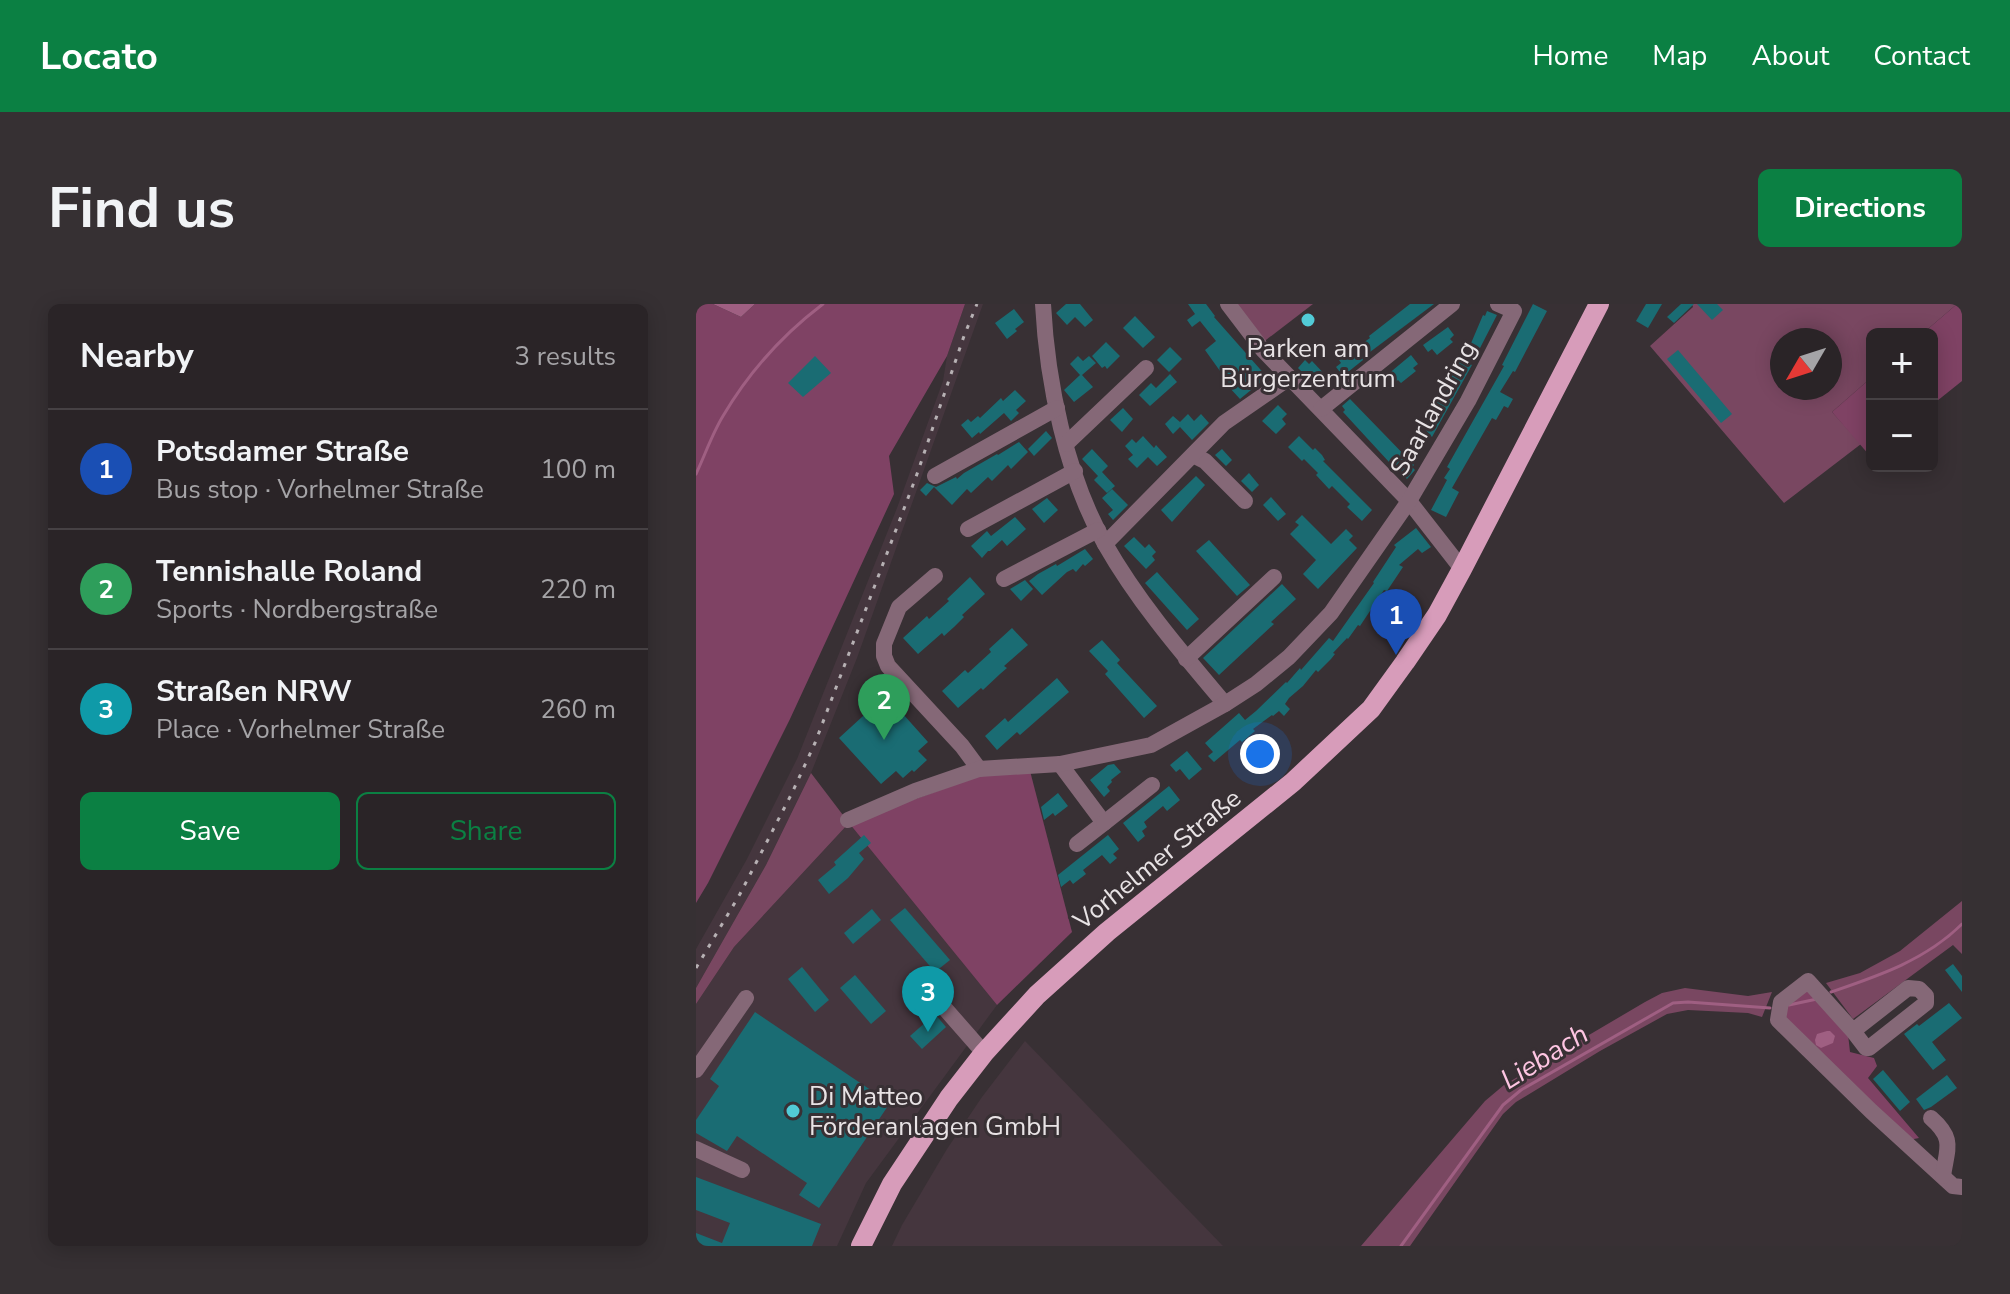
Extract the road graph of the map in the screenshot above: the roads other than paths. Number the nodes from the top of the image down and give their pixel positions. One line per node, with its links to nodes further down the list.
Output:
1 (1043, 304): 8 (street)
2 (1228, 304): 7 (street)
3 (1452, 304): 9 (street, Saarlandring)
4 (1599, 304): 18 (main road, Vorhelmer Straße)
5 (1510, 306): 15 (street, Saarlandring)
6 (1146, 368): 10 (street)
7 (1289, 378): 9 (street); 11 (street)
8 (1057, 408): 10 (street); 13 (street)
9 (1321, 409): 15 (street)
10 (1066, 444): 12 (street)
11 (1193, 455): 14 (street); 17 (street)
12 (1075, 471): 16 (street); 17 (street)
13 (935, 476)
14 (1245, 501)
15 (1409, 501): 18 (street); 23 (street, Saarlandring)
16 (968, 529)
17 (1102, 537): 21 (street); 22 (street)
18 (1462, 569): 33 (main road, Vorhelmer Straße)
19 (935, 576): 25 (street)
20 (1274, 577): 22 (street)
21 (1004, 579)
22 (1186, 659): 23 (street)
23 (1225, 704): 24 (street, Saarlandring)
24 (1060, 764): 25 (street, Saarlandring); 28 (street)
25 (979, 769): 27 (street, Saarlandring)
26 (1152, 785): 28 (street)
27 (848, 820)
28 (1104, 823): 29 (street)
29 (1077, 844)
30 (746, 998): 34 (street)
31 (941, 1004): 33 (street)
32 (1853, 1031): 38 (street)
33 (984, 1053): 40 (main road, Vorhelmer Straße)
34 (696, 1070)
35 (1931, 1118): 38 (street)
36 (696, 1149): 37 (street)
37 (742, 1170)
38 (1943, 1176): 39 (street)
39 (1962, 1187)
40 (861, 1246)

